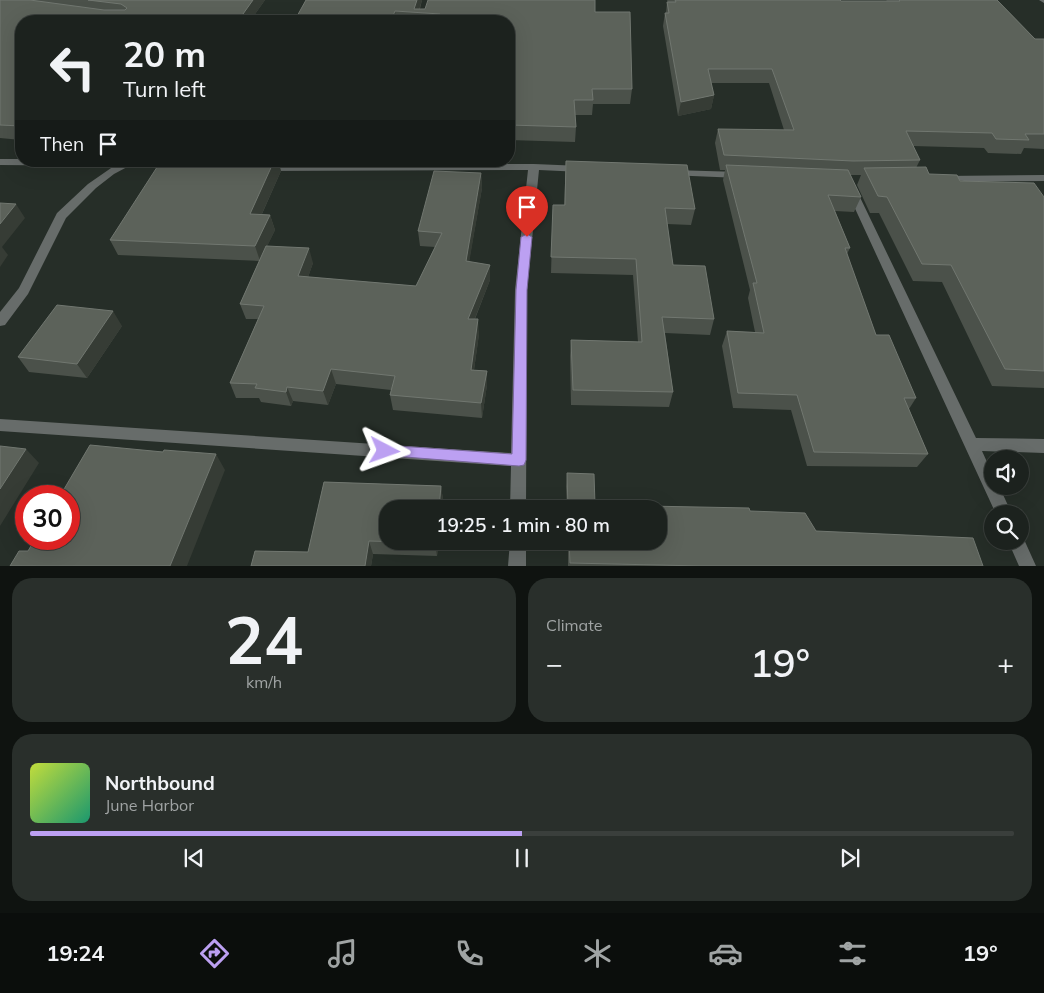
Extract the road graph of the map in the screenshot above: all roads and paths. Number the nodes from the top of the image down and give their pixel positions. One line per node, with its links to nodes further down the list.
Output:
1 (0, 162): 2 (street)
2 (15, 162)
3 (120, 167): 12 (street)
4 (515, 167): 5 (street)
5 (534, 167): 6 (street); 16 (street)
6 (593, 169)
7 (661, 172): 8 (street)
8 (749, 176)
9 (1044, 178): 10 (street)
10 (926, 179)
11 (857, 180): 14 (street)
12 (0, 321)
13 (0, 425): 16 (street)
14 (971, 444): 15 (street); 18 (street)
15 (1044, 446)
16 (519, 460): 17 (street)
17 (518, 500)
18 (1000, 505)
19 (518, 550): 21 (street)
20 (1020, 550): 22 (street)
21 (518, 566)
22 (1028, 566)

